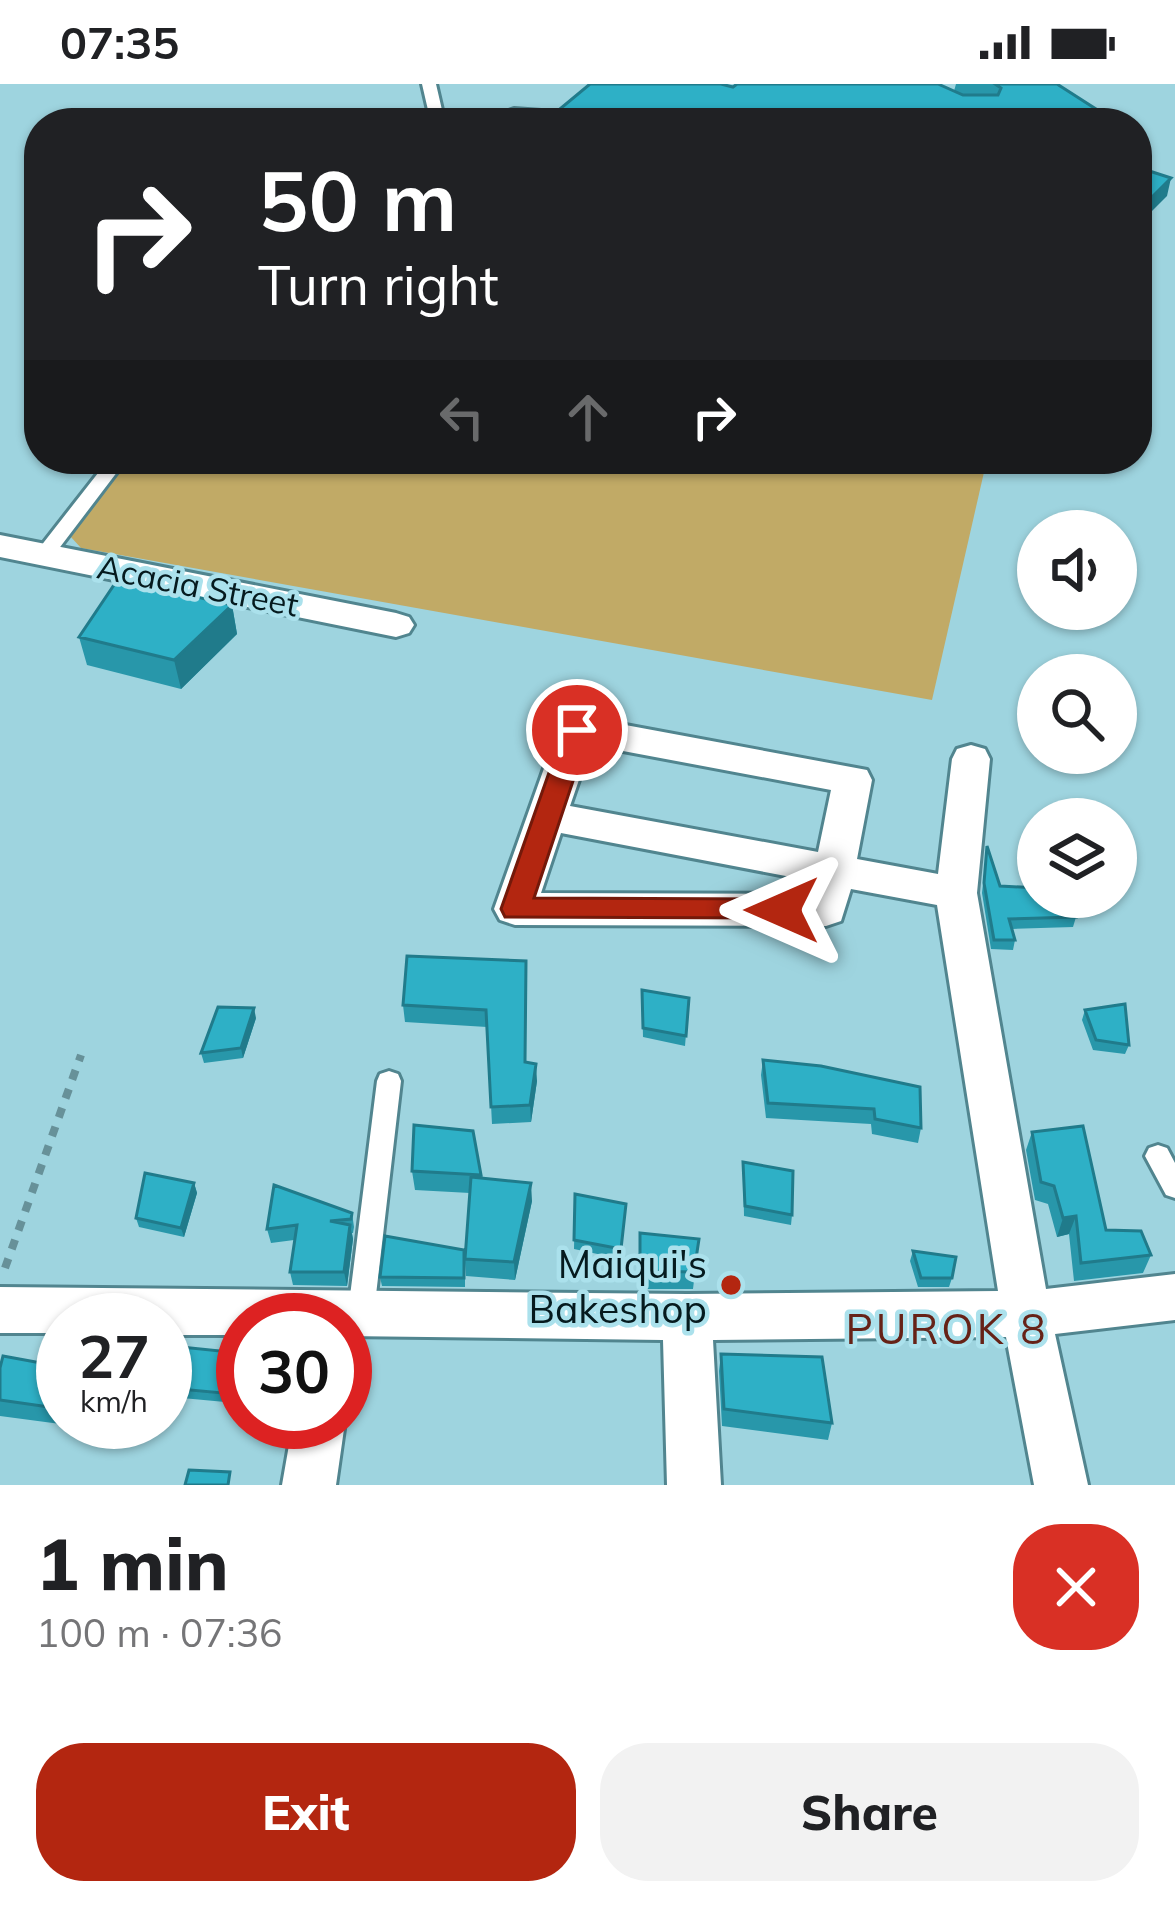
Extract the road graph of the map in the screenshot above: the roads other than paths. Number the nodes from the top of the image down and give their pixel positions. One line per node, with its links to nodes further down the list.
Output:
1 (580, 102): 2 (street)
2 (570, 108)
3 (106, 474): 5 (lane)
4 (0, 546): 5 (street, Acacia Street)
5 (44, 555): 6 (street, Acacia Street)
6 (396, 625)
7 (971, 759): 10 (street)
8 (548, 816): 9 (street); 9 (street); 9 (street)
9 (833, 872): 10 (street)
10 (956, 893): 18 (street)
11 (389, 1081): 14 (lane)
12 (1158, 1156): 13 (lane)
13 (1175, 1187)
14 (348, 1293)
15 (1175, 1297): 18 (street)
16 (0, 1310): 17 (street)
17 (216, 1313)
18 (1026, 1314): 20 (street); 24 (street)
19 (372, 1315): 20 (street)
20 (687, 1317): 23 (street)
21 (315, 1449): 22 (street)
22 (309, 1485)
23 (694, 1485)
24 (1061, 1485)

